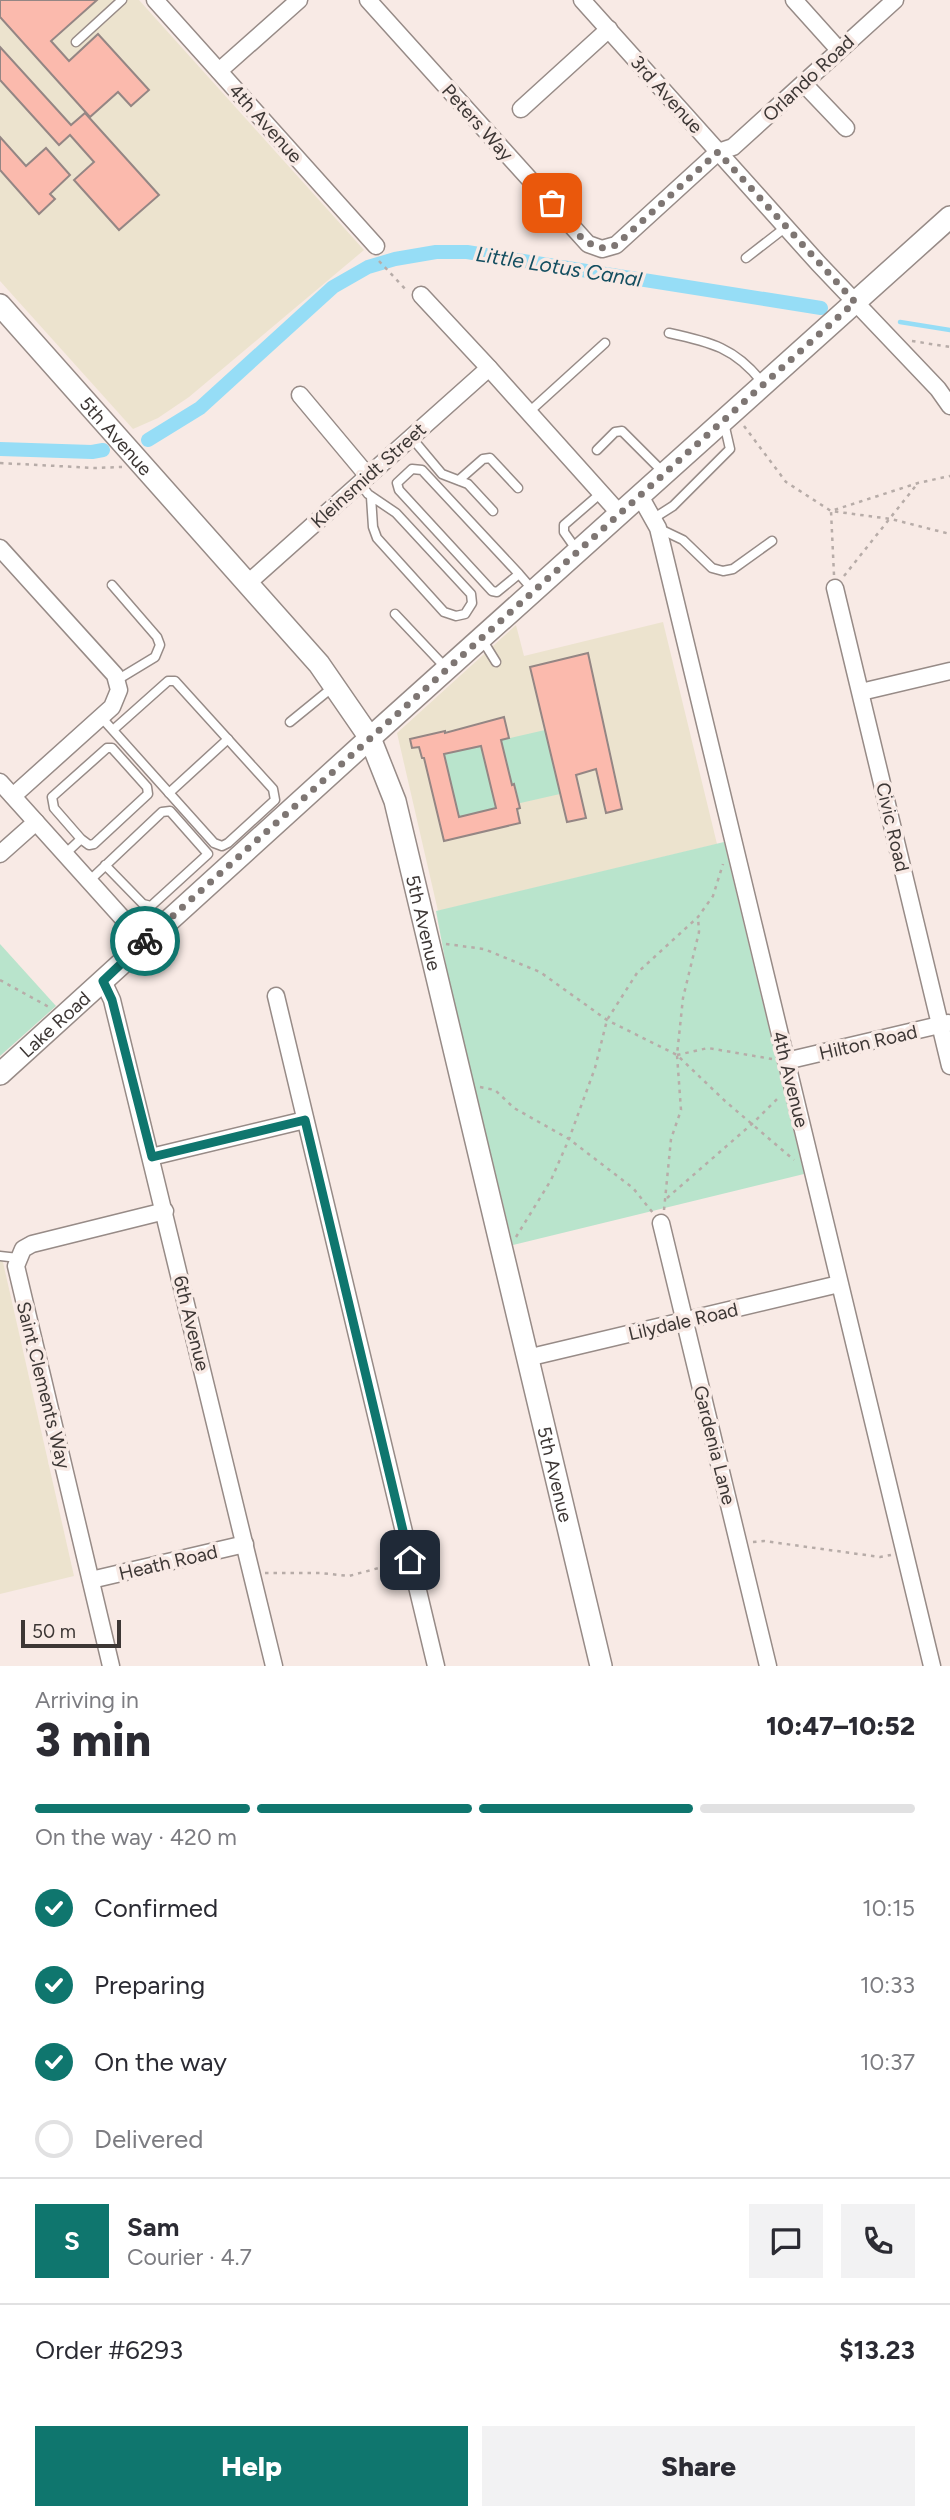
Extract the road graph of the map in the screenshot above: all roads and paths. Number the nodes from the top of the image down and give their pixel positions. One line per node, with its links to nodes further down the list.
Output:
1 (122, 0): 9 (lane)
2 (155, 0): 11 (street, 4th Avenue)
3 (299, 0): 11 (street)
4 (368, 0): 15 (street, Peters Way)
5 (582, 0): 8 (street, 3rd Avenue)
6 (794, 0): 10 (street)
7 (895, 0): 10 (street, Orlando Road)
8 (609, 29): 13 (street); 15 (street, 3rd Avenue)
9 (76, 42)
10 (839, 50): 12 (street, Orlando Road)
11 (219, 71): 18 (street, 4th Avenue)
12 (804, 84): 14 (street); 15 (street, Orlando Road)
13 (521, 109)
14 (845, 128)
15 (718, 152): 17 (street, 3rd Avenue)
16 (950, 217): 21 (main road, Lake Road)
17 (786, 227): 19 (lane); 21 (street, 3rd Avenue)
18 (376, 252): 20 (path)
19 (746, 258)
20 (421, 295): 27 (street)
21 (855, 302): 28 (main road, Lake Road); 30 (street, 3rd Avenue)
22 (0, 305): 36 (main road, 5th Avenue)
23 (669, 333): 28 (lane)
24 (913, 341): 26 (path)
25 (605, 343): 31 (lane)
26 (950, 347)
27 (489, 368): 31 (street); 33 (street, Kleinsmidt Street)
28 (764, 384): 32 (main road, Lake Road)
29 (300, 395): 39 (street)
30 (950, 406)
31 (529, 412): 43 (street)
32 (728, 416): 37 (main road, Lake Road); 47 (path); 50 (lane)
33 (411, 437): 39 (street, Kleinsmidt Street); 40 (lane)
34 (597, 450): 37 (lane)
35 (0, 463): 36 (path)
36 (135, 465): 56 (main road, 5th Avenue)
37 (665, 474): 44 (main road, Lake Road)
38 (950, 476): 41 (path)
39 (363, 479): 45 (lane); 56 (street, Kleinsmidt Street)
40 (459, 480): 42 (lane); 46 (lane)
41 (918, 483): 47 (path); 49 (path)
42 (518, 488)
43 (601, 493): 48 (street); 54 (lane)
44 (640, 496): 48 (main road, Lake Road); 50 (street, 4th Avenue)
45 (372, 497): 45 (lane)
46 (493, 511)
47 (831, 511): 49 (path); 58 (path)
48 (620, 514): 54 (main road, Lake Road)
49 (891, 519): 51 (path); 58 (path)
50 (656, 523): 52 (lane); 77 (street, 4th Avenue)
51 (950, 534)
52 (772, 541)
53 (0, 548): 65 (street)
54 (578, 551): 59 (main road, Lake Road)
55 (519, 574): 55 (lane); 59 (lane)
56 (248, 583): 66 (main road, 5th Avenue)
57 (112, 585): 65 (lane)
58 (835, 588): 67 (street, Civic Road)
59 (534, 591): 61 (main road, Lake Road)
60 (396, 614): 63 (lane)
61 (481, 638): 62 (lane); 63 (main road, Lake Road)
62 (496, 662)
63 (447, 669): 71 (main road, Lake Road)
64 (950, 671): 67 (street)
65 (117, 680): 68 (street)
66 (335, 685): 69 (lane); 71 (main road, 5th Avenue)
67 (861, 692): 91 (street, Civic Road)
68 (101, 717): 70 (lane); 75 (street)
69 (290, 722)
70 (113, 730): 72 (lane); 74 (lane)
71 (370, 738): 84 (main road, Lake Road); 85 (main road, 5th Avenue)
72 (228, 739): 74 (lane); 74 (lane)
73 (0, 782): 75 (street)
74 (169, 793)
75 (13, 796): 76 (street)
76 (36, 822): 79 (street); 80 (street)
77 (732, 836): 83 (path); 93 (street, 4th Avenue)
78 (81, 839): 78 (lane); 80 (lane)
79 (0, 854)
80 (65, 854): 82 (street)
81 (105, 865): 81 (lane); 82 (lane)
82 (89, 881): 84 (street)
83 (698, 917): 90 (path); 92 (path)
84 (144, 942): 87 (main road, Lake Road)
85 (429, 942): 90 (path); 97 (main road, 5th Avenue)
86 (0, 980): 89 (path)
87 (103, 981): 95 (main road, Lake Road); 101 (street, 6th Avenue)
88 (276, 996): 98 (street)
89 (53, 1012)
90 (607, 1020): 92 (path); 100 (path)
91 (945, 1024): 93 (street, Hilton Road); 94 (street, Civic Road)
92 (677, 1055): 93 (path); 99 (path); 103 (path)
93 (786, 1061): 96 (street, 4th Avenue)
94 (950, 1066)
95 (0, 1074)
96 (792, 1084): 99 (path); 102 (street, 4th Avenue)
97 (463, 1092): 100 (path); 107 (main road, 5th Avenue)
98 (305, 1120): 101 (street); 115 (street)
99 (753, 1123): 102 (path); 103 (path)
100 (569, 1139): 105 (path); 107 (path)
101 (152, 1157): 104 (street, 6th Avenue)
102 (811, 1162): 109 (street, 4th Avenue)
103 (666, 1199): 105 (path)
104 (165, 1211): 108 (street); 112 (street, 6th Avenue)
105 (661, 1223): 110 (street, Gardenia Lane)
106 (0, 1256): 108 (lane)
107 (503, 1257): 111 (main road, 5th Avenue)
108 (18, 1258): 117 (street, Saint Clements Way)
109 (839, 1284): 110 (street, Lilydale Road); 114 (street, 4th Avenue)
110 (685, 1321): 111 (street, Lilydale Road); 113 (street, Gardenia Lane)
111 (527, 1358): 121 (main road, 5th Avenue)
112 (245, 1544): 116 (street, 6th Avenue); 117 (street, Heath Road)
113 (739, 1545): 114 (path); 122 (street, Gardenia Lane)
114 (904, 1552): 123 (street, 4th Avenue)
115 (410, 1560): 116 (path); 120 (street)
116 (252, 1573): 119 (street, 6th Avenue)
117 (91, 1580): 118 (street, Saint Clements Way)
118 (111, 1666)
119 (274, 1666)
120 (436, 1666)
121 (601, 1666)
122 (768, 1666)
123 (932, 1666)

